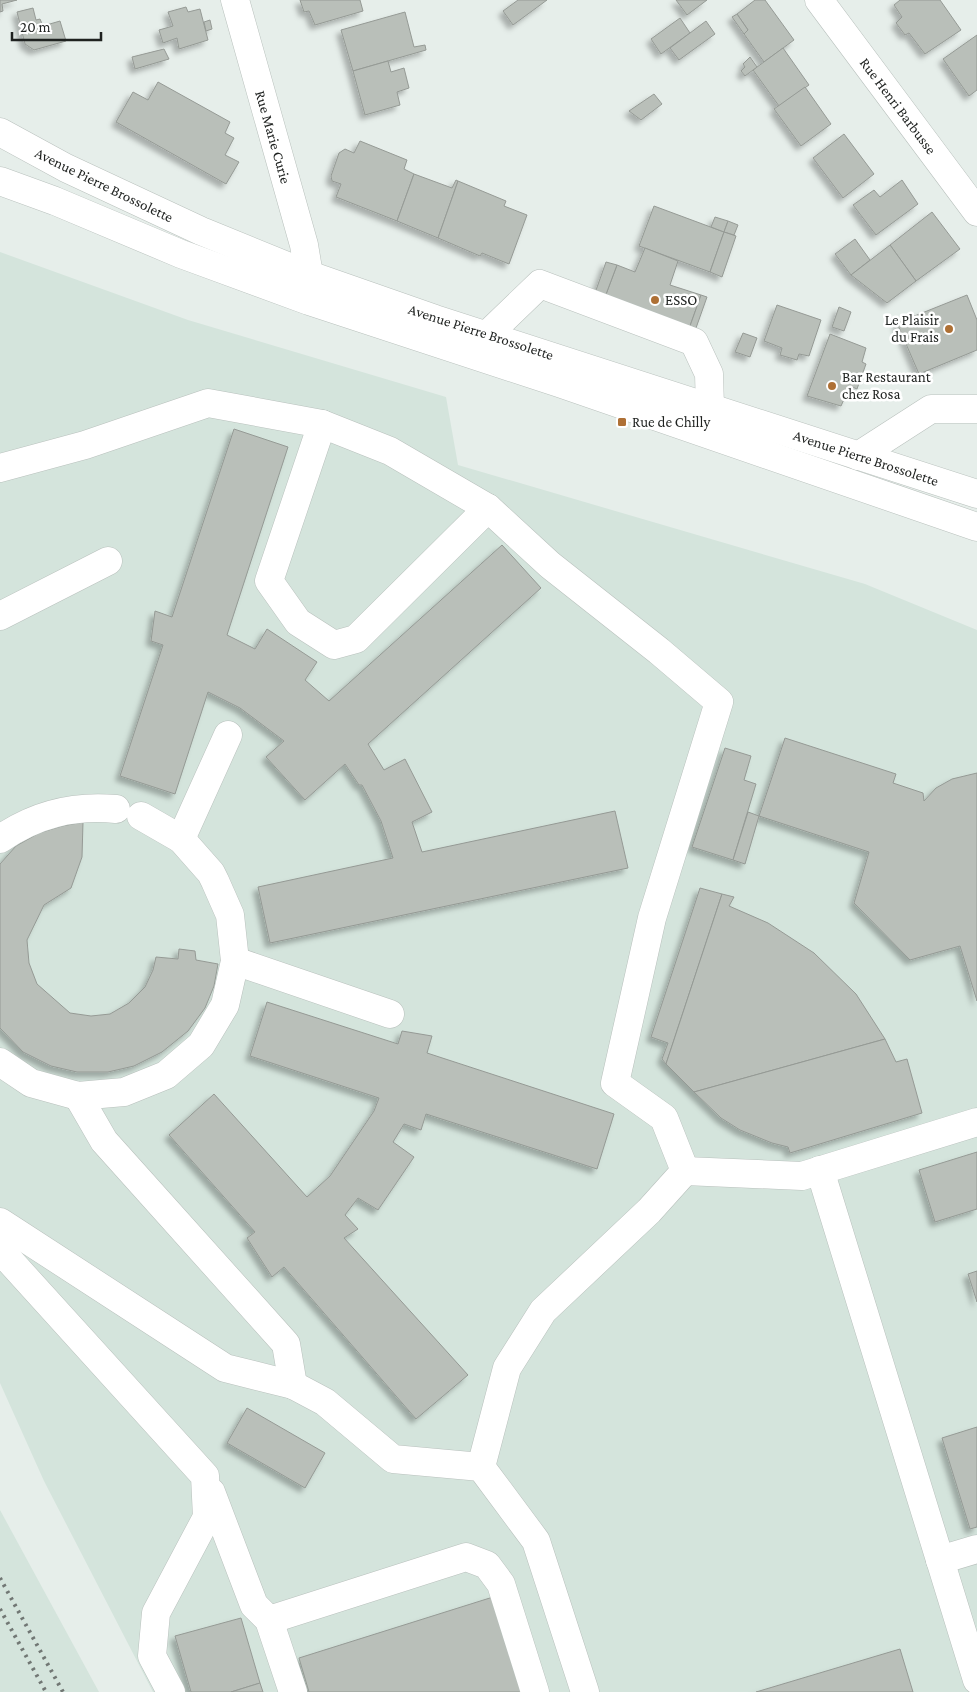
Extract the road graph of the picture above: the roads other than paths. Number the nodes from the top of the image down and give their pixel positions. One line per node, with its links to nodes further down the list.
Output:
1 (235, 0): 6 (main road, Rue Marie Curie)
2 (819, 0): 5 (main road, Rue Henri Barbusse)
3 (0, 132): 6 (main road, Avenue Pierre Brossolette)
4 (0, 181): 15 (main road, Avenue Pierre Brossolette)
5 (977, 212)
6 (309, 275): 7 (main road, Avenue Pierre Brossolette)
7 (487, 335): 8 (main road, Avenue Pierre Brossolette); 8 (main road)
8 (710, 407): 11 (main road, Avenue Pierre Brossolette)
9 (977, 409): 11 (main road)
10 (322, 424): 12 (main road); 14 (main road); 14 (main road)
11 (858, 456): 13 (main road, Avenue Pierre Brossolette)
12 (0, 468)
13 (977, 494)
14 (488, 508): 27 (main road)
15 (977, 527)
16 (108, 561): 17 (main road)
17 (0, 616)
18 (228, 735): 20 (main road)
19 (0, 839): 20 (main road)
20 (180, 839): 21 (main road)
21 (235, 961): 22 (main road); 24 (main road)
22 (390, 1014)
23 (0, 1062): 24 (main road)
24 (78, 1096): 30 (main road)
25 (977, 1122): 26 (main road)
26 (820, 1170): 27 (main road); 34 (main road)
27 (685, 1172): 31 (main road)
28 (0, 1222): 30 (main road)
29 (0, 1250): 32 (main road)
30 (292, 1385): 31 (main road)
31 (481, 1467): 40 (main road)
32 (205, 1476): 35 (main road); 37 (main road)
33 (977, 1549): 34 (main road)
34 (940, 1560): 36 (main road)
35 (269, 1620): 38 (main road); 39 (main road)
36 (977, 1680)
37 (171, 1692)
38 (293, 1692)
39 (535, 1692)
40 (584, 1692)

